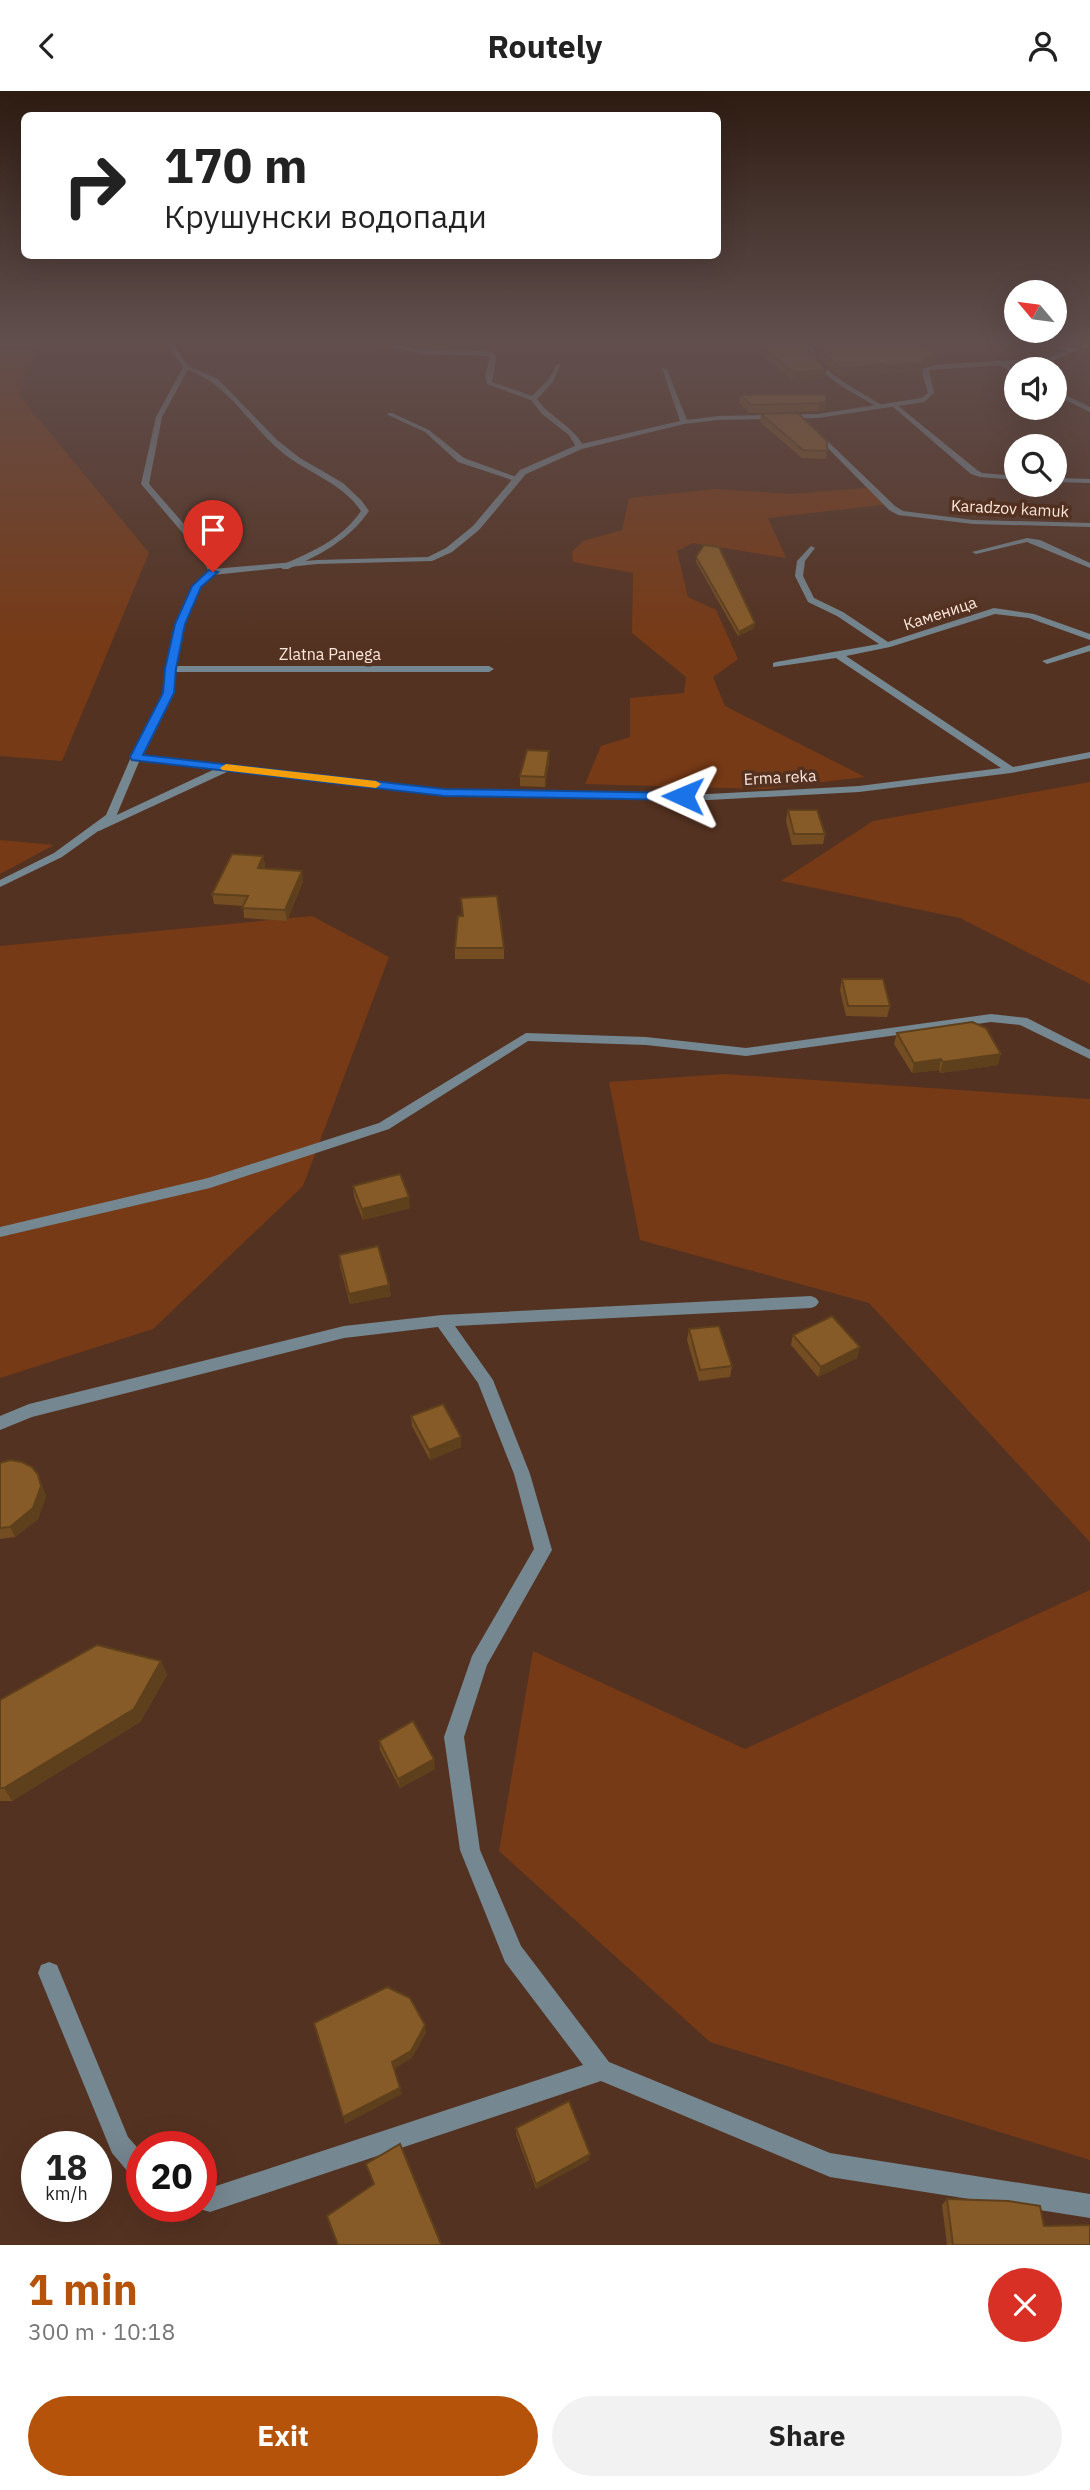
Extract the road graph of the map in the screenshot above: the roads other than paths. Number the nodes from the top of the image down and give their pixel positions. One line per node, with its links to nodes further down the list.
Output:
1 (153, 444): 18 (street)
2 (278, 444): 17 (street)
3 (442, 444): 10 (street)
4 (579, 444): 8 (street)
5 (594, 444): 8 (street)
6 (827, 444): 13 (street, Karadzov kamuk)
7 (940, 444): 9 (street)
8 (580, 447): 10 (street)
9 (1004, 477)
10 (515, 478): 17 (street)
11 (1067, 480): 12 (street)
12 (1090, 481)
13 (1090, 525)
14 (811, 548): 20 (street)
15 (976, 552): 16 (street)
16 (1090, 566)
17 (285, 567): 18 (street)
18 (213, 572): 25 (street)
19 (1090, 637): 20 (street, Каменица)
20 (887, 645): 22 (street, Каменица)
21 (1090, 648): 23 (street)
22 (838, 655): 24 (street, Каменица); 30 (street)
23 (1047, 661)
24 (776, 665)
25 (170, 669): 26 (street, Zlatna Panega); 28 (street)
26 (489, 669)
27 (1090, 755): 30 (street, Erma reka)
28 (136, 757): 29 (street, Erma reka); 31 (street)
29 (228, 768): 30 (street, Erma reka); 31 (street)
30 (1011, 770)
31 (94, 830): 32 (street)
32 (0, 884)
33 (1090, 1055): 34 (street)
34 (0, 1232)
35 (811, 1302): 36 (street)
36 (442, 1321): 37 (street); 39 (street)
37 (0, 1423)
38 (49, 1973): 40 (street)
39 (601, 2070): 41 (street); 42 (street)
40 (126, 2152)
41 (217, 2198)
42 (1090, 2206)

